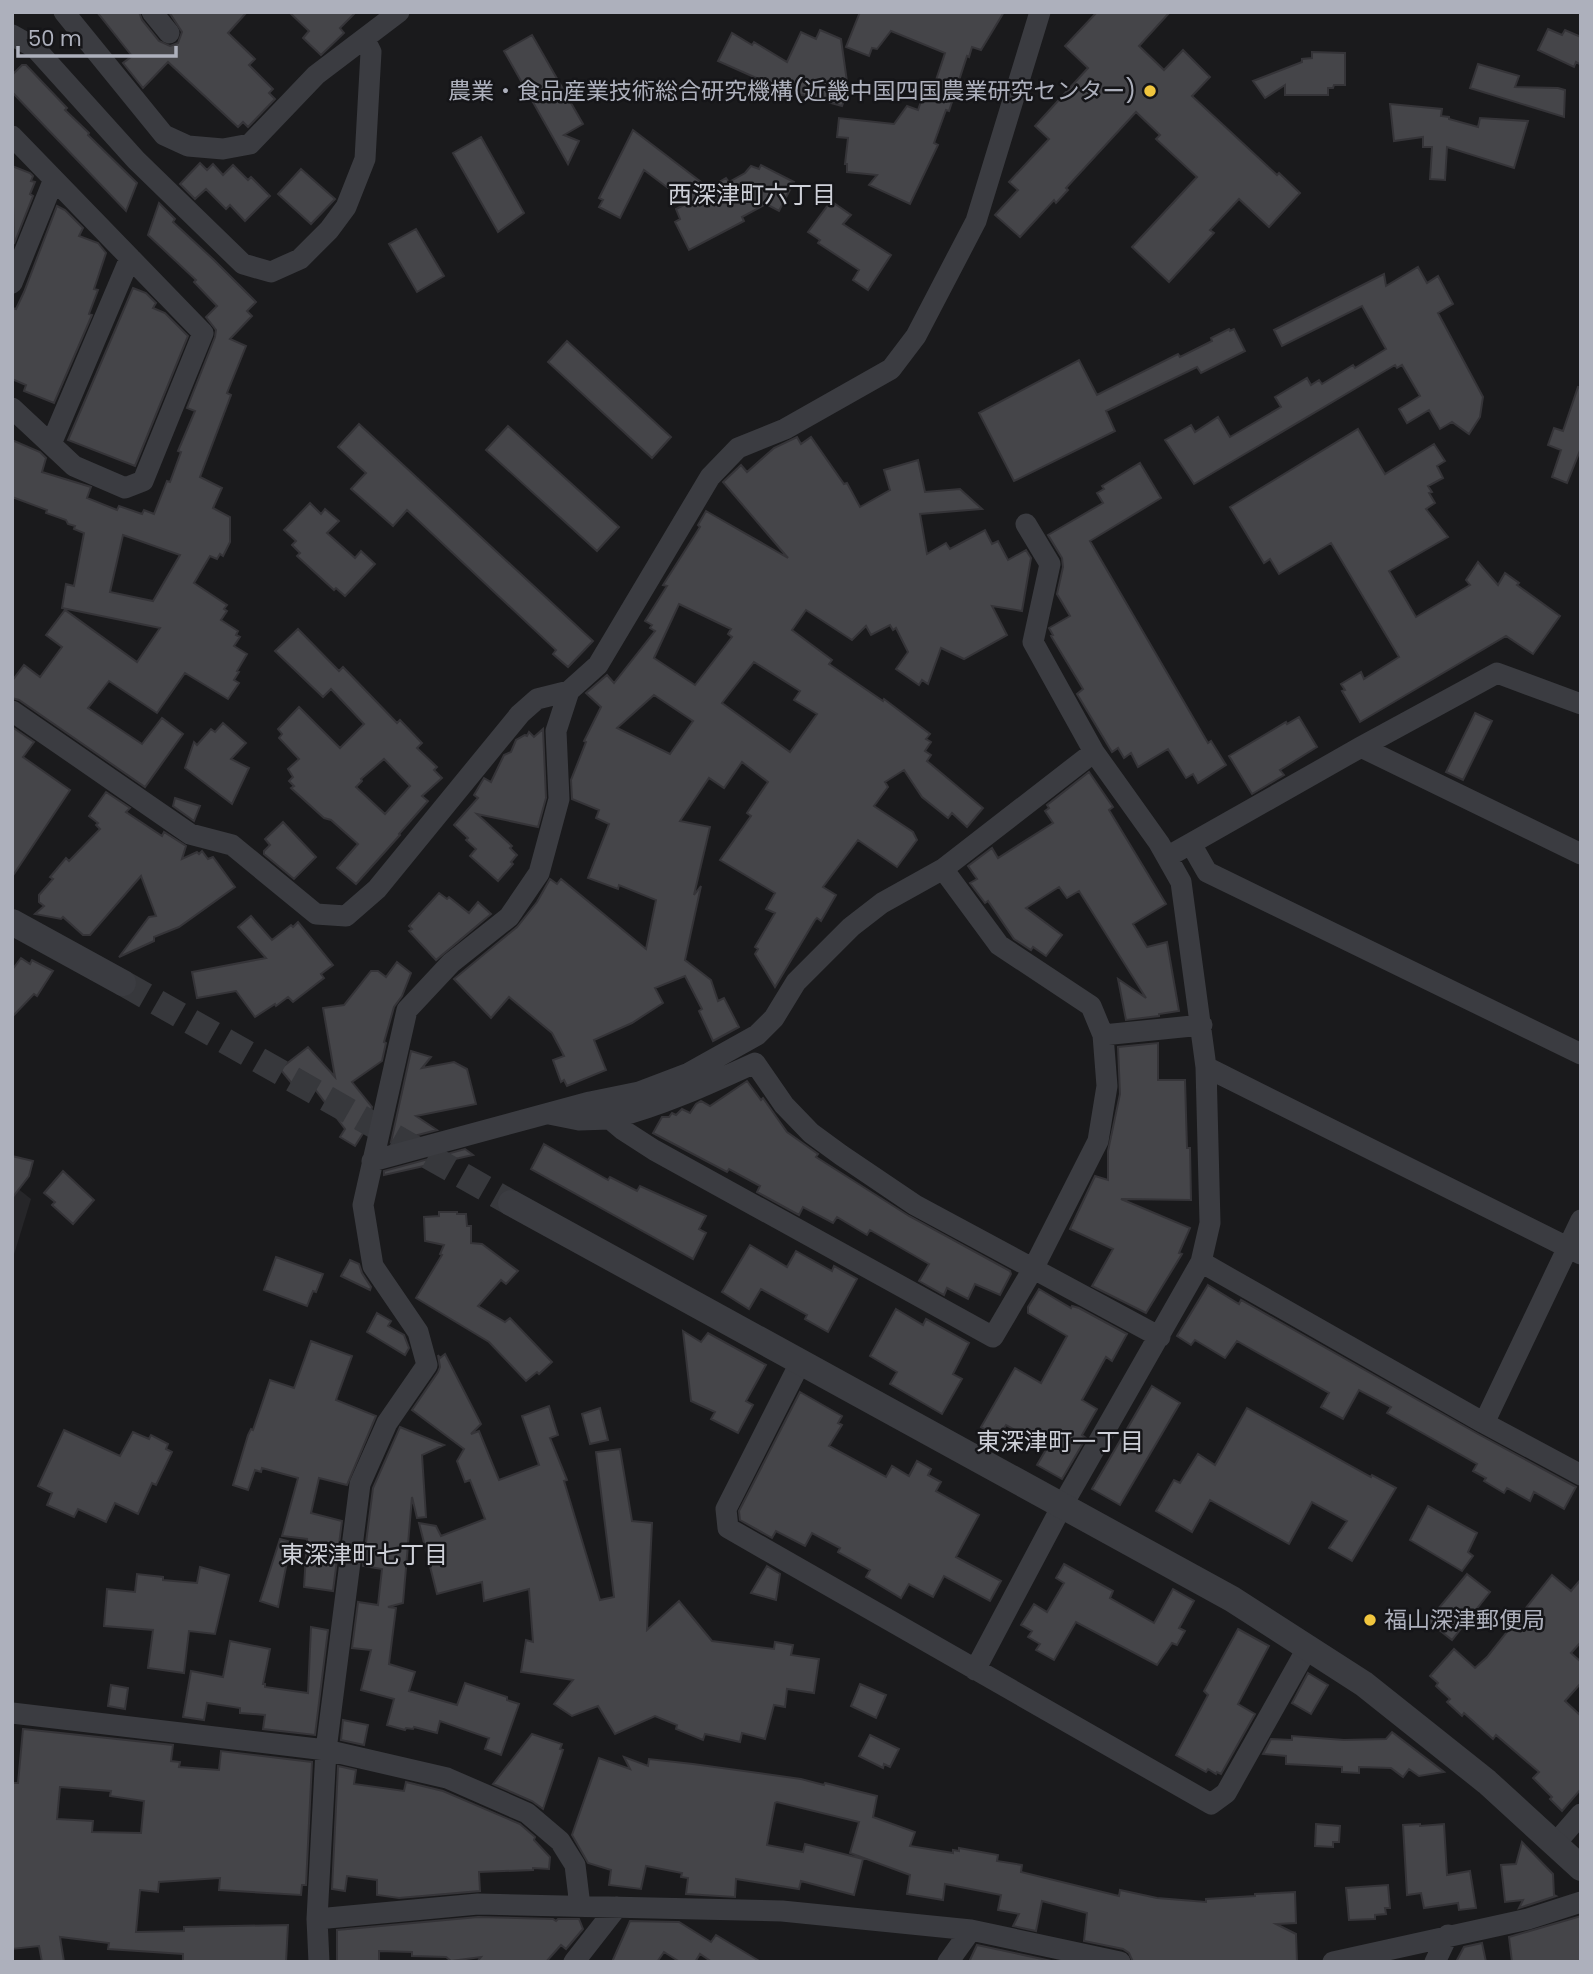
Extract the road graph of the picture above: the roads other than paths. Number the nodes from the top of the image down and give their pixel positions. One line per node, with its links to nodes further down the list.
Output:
1 (64, 12): 7 (street)
2 (152, 12): 5 (street)
3 (399, 12): 7 (street)
4 (1040, 12): 15 (street)
5 (169, 33)
6 (12, 35): 7 (street)
7 (365, 40)
8 (12, 136): 9 (street)
9 (54, 179): 10 (street); 11 (street)
10 (130, 258): 13 (street); 13 (street)
11 (12, 283)
12 (12, 408): 13 (street)
13 (51, 444)
14 (1026, 524): 19 (street)
15 (569, 691): 17 (street); 32 (street)
16 (1581, 704): 18 (street)
17 (12, 711)
18 (1361, 747): 20 (street); 21 (street)
19 (1094, 752): 22 (street); 23 (street)
20 (1191, 844): 22 (street); 28 (street)
21 (1581, 853)
22 (1167, 858): 26 (street)
23 (943, 869): 27 (street); 30 (street)
24 (12, 922): 25 (street)
25 (123, 983)
26 (1202, 1025): 27 (street); 29 (street)
27 (1103, 1035): 37 (street)
28 (1581, 1054)
29 (1206, 1067): 35 (street); 36 (street)
30 (548, 1114): 31 (street); 32 (street)
31 (610, 1119): 37 (street); 37 (street)
32 (372, 1161): 46 (street)
33 (511, 1203): 39 (street)
34 (1581, 1220): 35 (street)
35 (1574, 1251): 40 (street)
36 (1201, 1262): 38 (street); 40 (street)
37 (1033, 1269): 38 (street)
38 (1160, 1337): 42 (street)
39 (801, 1361): 42 (street); 44 (street)
40 (1484, 1423): 41 (street)
41 (1581, 1475)
42 (1062, 1506): 43 (street); 44 (street)
43 (1308, 1647): 44 (street); 48 (street)
44 (975, 1670)
45 (12, 1713): 46 (street)
46 (326, 1750): 51 (street); 53 (street)
47 (1581, 1814): 48 (street)
48 (1554, 1844): 49 (street)
49 (1581, 1867)
50 (1581, 1902): 55 (street)
51 (580, 1906): 52 (street); 53 (street)
52 (617, 1907): 54 (street); 57 (street)
53 (317, 1919): 56 (street)
54 (971, 1930): 58 (street); 59 (street)
55 (1448, 1935): 60 (street); 61 (street)
56 (319, 1962)
57 (574, 1962)
58 (948, 1962)
59 (1120, 1962)
60 (1333, 1962)
61 (1435, 1962)

